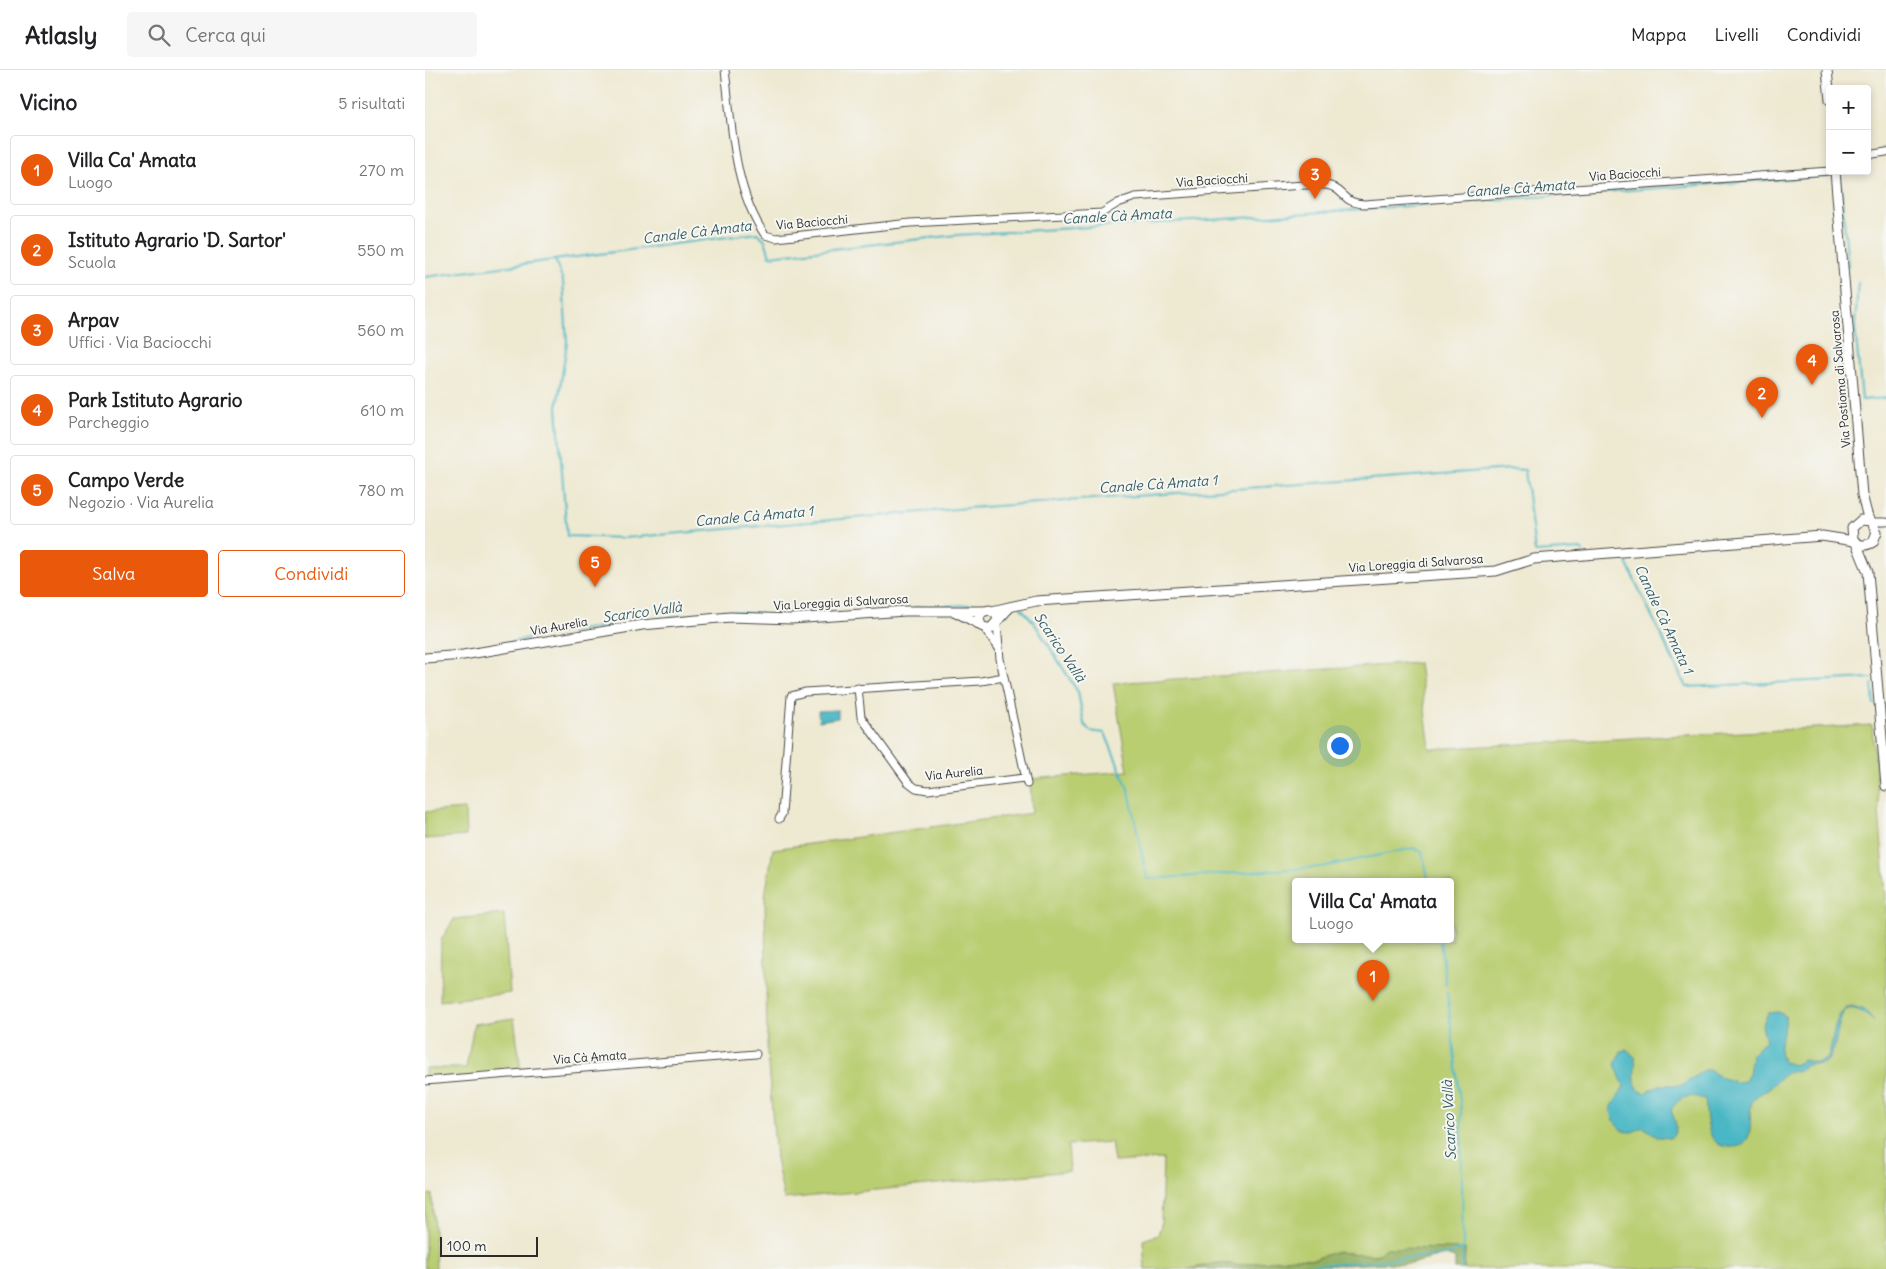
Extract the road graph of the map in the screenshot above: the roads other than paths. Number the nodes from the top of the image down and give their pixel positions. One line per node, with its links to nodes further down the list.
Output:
1 (725, 70): 6 (street, Via Baciocchi)
2 (1827, 70): 3 (street)
3 (1828, 85)
4 (1886, 152): 5 (street)
5 (1871, 154)
6 (1826, 171)
7 (1835, 175): 8 (street, Via Postioma di Salvarosa)
8 (1862, 495): 9 (street, Via Postioma di Salvarosa); 11 (street, Via Postioma di Salvarosa)
9 (1871, 522): 10 (street); 11 (street); 13 (street)
10 (1886, 523): 13 (street)
11 (1855, 524): 12 (street, Via Loreggia di Salvarosa); 14 (street)
12 (1822, 536): 14 (street, Via Loreggia di Salvarosa); 16 (street, Via Loreggia di Salvarosa)
13 (1875, 538): 14 (street); 15 (street)
14 (1855, 542): 15 (street)
15 (1868, 572): 26 (street)
16 (1014, 606): 17 (street, Via Loreggia di Salvarosa); 20 (street)
17 (988, 610): 18 (street, Via Loreggia di Salvarosa); 20 (street); 21 (street)
18 (956, 612): 19 (street, Via Loreggia di Salvarosa); 21 (street, Via Loreggia di Salvarosa)
19 (698, 620): 23 (street, Via Aurelia)
20 (997, 622): 21 (street); 22 (street)
21 (982, 626): 22 (street)
22 (998, 647): 24 (street)
23 (425, 658)
24 (1004, 678): 25 (street); 25 (street, Via Aurelia)
25 (858, 688): 27 (street)
26 (1886, 786)
27 (779, 819)
28 (756, 1054): 29 (street, Via Cà Amata)
29 (425, 1081)

